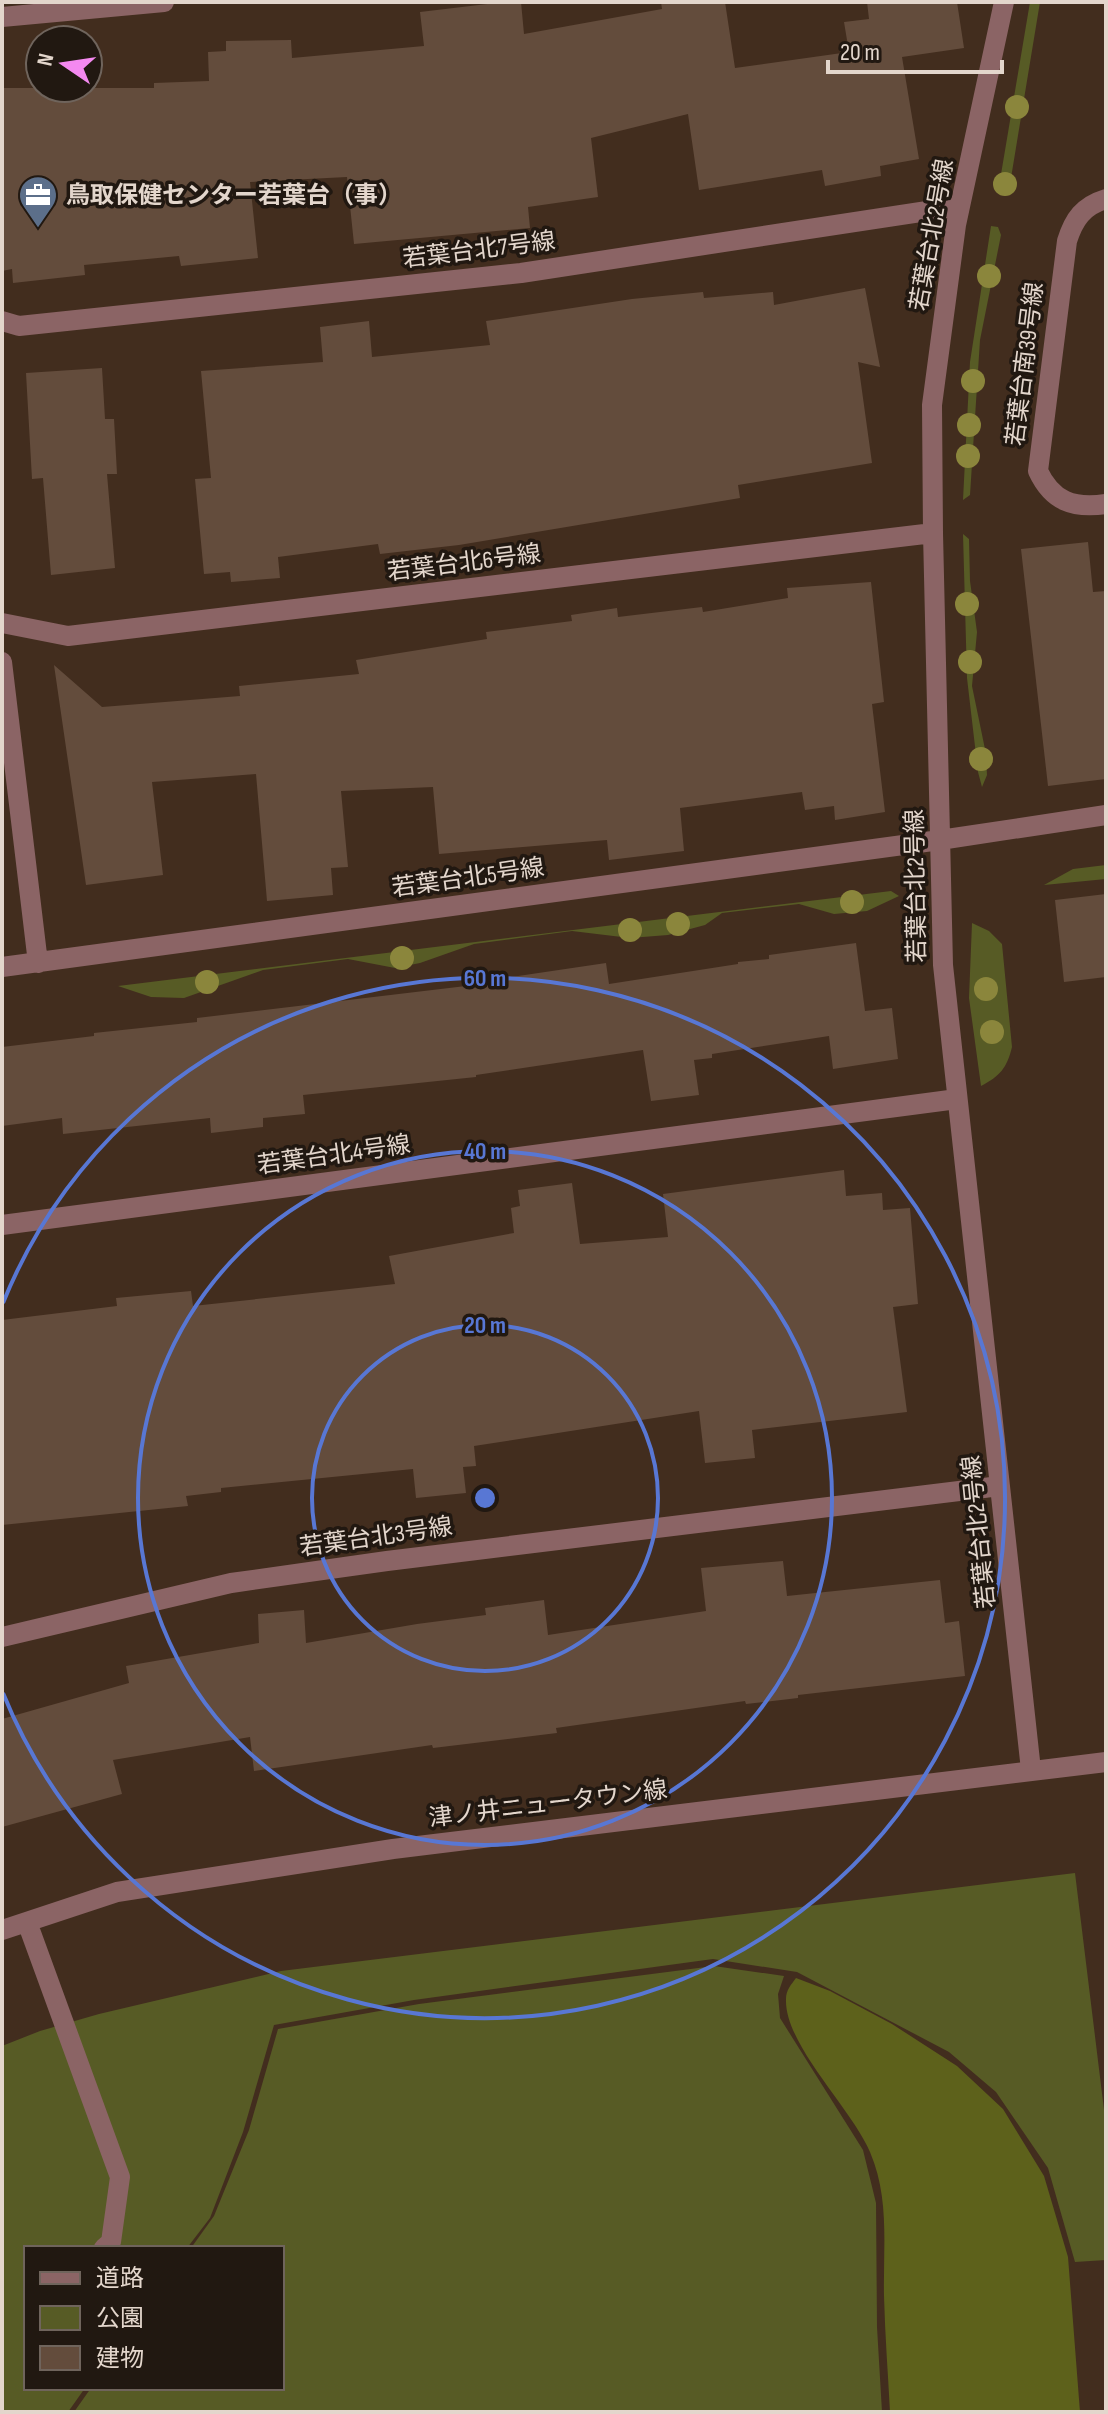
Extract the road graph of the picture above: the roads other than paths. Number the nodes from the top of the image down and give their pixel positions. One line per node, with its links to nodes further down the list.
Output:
1 (164, 2): 3 (street)
2 (1004, 2): 5 (street, 若葉台北2号線)
3 (2, 17)
4 (1106, 199): 7 (street, 若葉台南39号線)
5 (960, 206): 6 (street, 若葉台北7号線); 8 (street, 若葉台北2号線)
6 (2, 321)
7 (1106, 504)
8 (933, 533): 9 (street, 若葉台北6号線); 12 (street, 若葉台北2号線)
9 (2, 623)
10 (2, 662): 13 (street)
11 (1106, 815): 12 (street, 若葉台北5号線)
12 (940, 840): 13 (street, 若葉台北5号線); 15 (street, 若葉台北2号線)
13 (38, 963): 14 (street, 若葉台北5号線)
14 (2, 967)
15 (957, 1099): 16 (street, 若葉台北4号線); 17 (street, 若葉台北2号線)
16 (2, 1225)
17 (1000, 1486): 18 (street, 若葉台北3号線); 20 (street, 若葉台北2号線)
18 (2, 1637)
19 (1106, 1762): 20 (street, 津ノ井ニュータウン線)
20 (1031, 1770): 21 (street, 津ノ井ニュータウン線)
21 (27, 1922): 22 (street, 津ノ井ニュータウン線); 23 (street)
22 (2, 1930)
23 (106, 2246)

